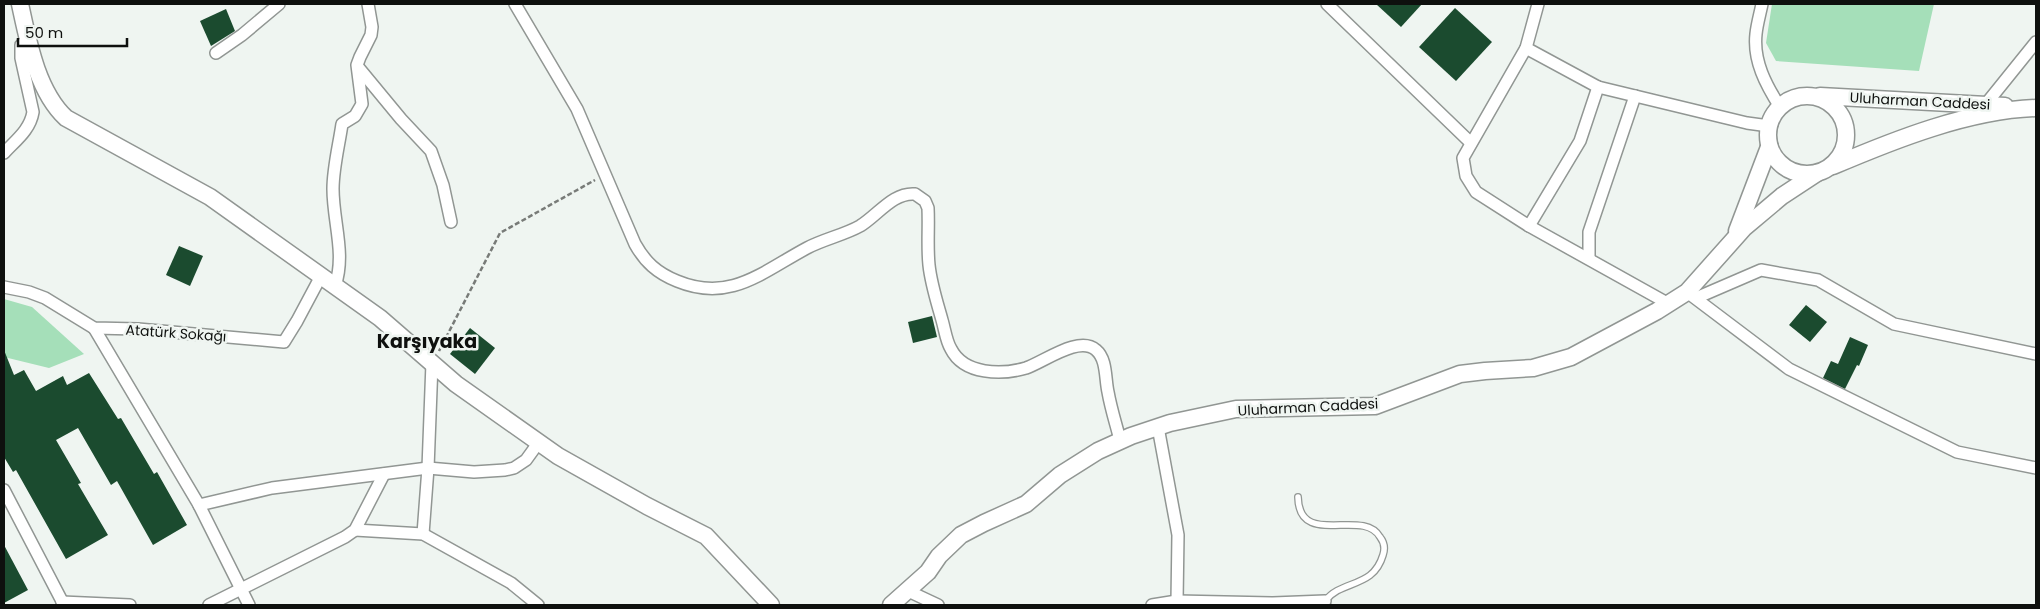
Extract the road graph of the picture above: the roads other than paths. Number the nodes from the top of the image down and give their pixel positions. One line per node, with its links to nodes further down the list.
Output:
1 (20, 4): 8 (main road)
2 (278, 4): 11 (street)
3 (368, 4): 12 (street)
4 (515, 4): 37 (street)
5 (1327, 4): 20 (street)
6 (1538, 4): 10 (street)
7 (1762, 4): 17 (street)
8 (28, 40): 22 (street); 28 (main road)
9 (2036, 42): 16 (street)
10 (1526, 48): 13 (street); 20 (street)
11 (216, 53)
12 (357, 65): 24 (street); 29 (street)
13 (1598, 87): 14 (street); 25 (street)
14 (1636, 96): 19 (street); 27 (street)
15 (1813, 96): 16 (main road, Uluharman Caddesi); 17 (main road); 23 (main road)
16 (1986, 104): 18 (main road, Uluharman Caddesi)
17 (1780, 107): 19 (main road)
18 (2032, 108): 23 (main road, Uluharman Caddesi)
19 (1769, 126): 21 (main road)
20 (1471, 143): 25 (street)
21 (1769, 147): 23 (main road); 26 (main road, Uluharman Caddesi)
22 (4, 153)
23 (1824, 170): 26 (main road, Uluharman Caddesi)
24 (451, 222)
25 (1529, 226): 27 (street)
26 (1735, 236): 31 (main road, Uluharman Caddesi)
27 (1589, 258): 32 (street)
28 (321, 276): 29 (main road); 33 (street, Atatürk Sokağı)
29 (335, 286): 35 (main road)
30 (4, 287): 33 (street, Atatürk Sokağı)
31 (1692, 295): 32 (main road, Uluharman Caddesi); 34 (street); 40 (street)
32 (1669, 304): 36 (main road, Uluharman Caddesi)
33 (94, 328): 44 (street)
34 (2036, 354)
35 (432, 363): 38 (main road); 39 (street)
36 (1158, 427): 37 (main road, Uluharman Caddesi); 49 (street)
37 (1120, 440): 48 (main road, Uluharman Caddesi)
38 (539, 442): 39 (street); 56 (main road)
39 (428, 468): 41 (street); 46 (street)
40 (2036, 468)
41 (384, 474): 44 (street); 45 (street)
42 (4, 490): 51 (street)
43 (1298, 497): 50 (lane)
44 (199, 505): 47 (street)
45 (355, 530): 46 (street); 47 (street)
46 (423, 534): 55 (street)
47 (242, 589): 53 (street); 54 (street)
48 (906, 590): 57 (main road, Uluharman Caddesi); 58 (street)
49 (1177, 601): 50 (street); 59 (street)
50 (1325, 601)
51 (63, 604): 52 (street)
52 (130, 605)
53 (209, 605)
54 (249, 605)
55 (538, 605)
56 (771, 605)
57 (891, 605)
58 (938, 605)
59 (1152, 605)

